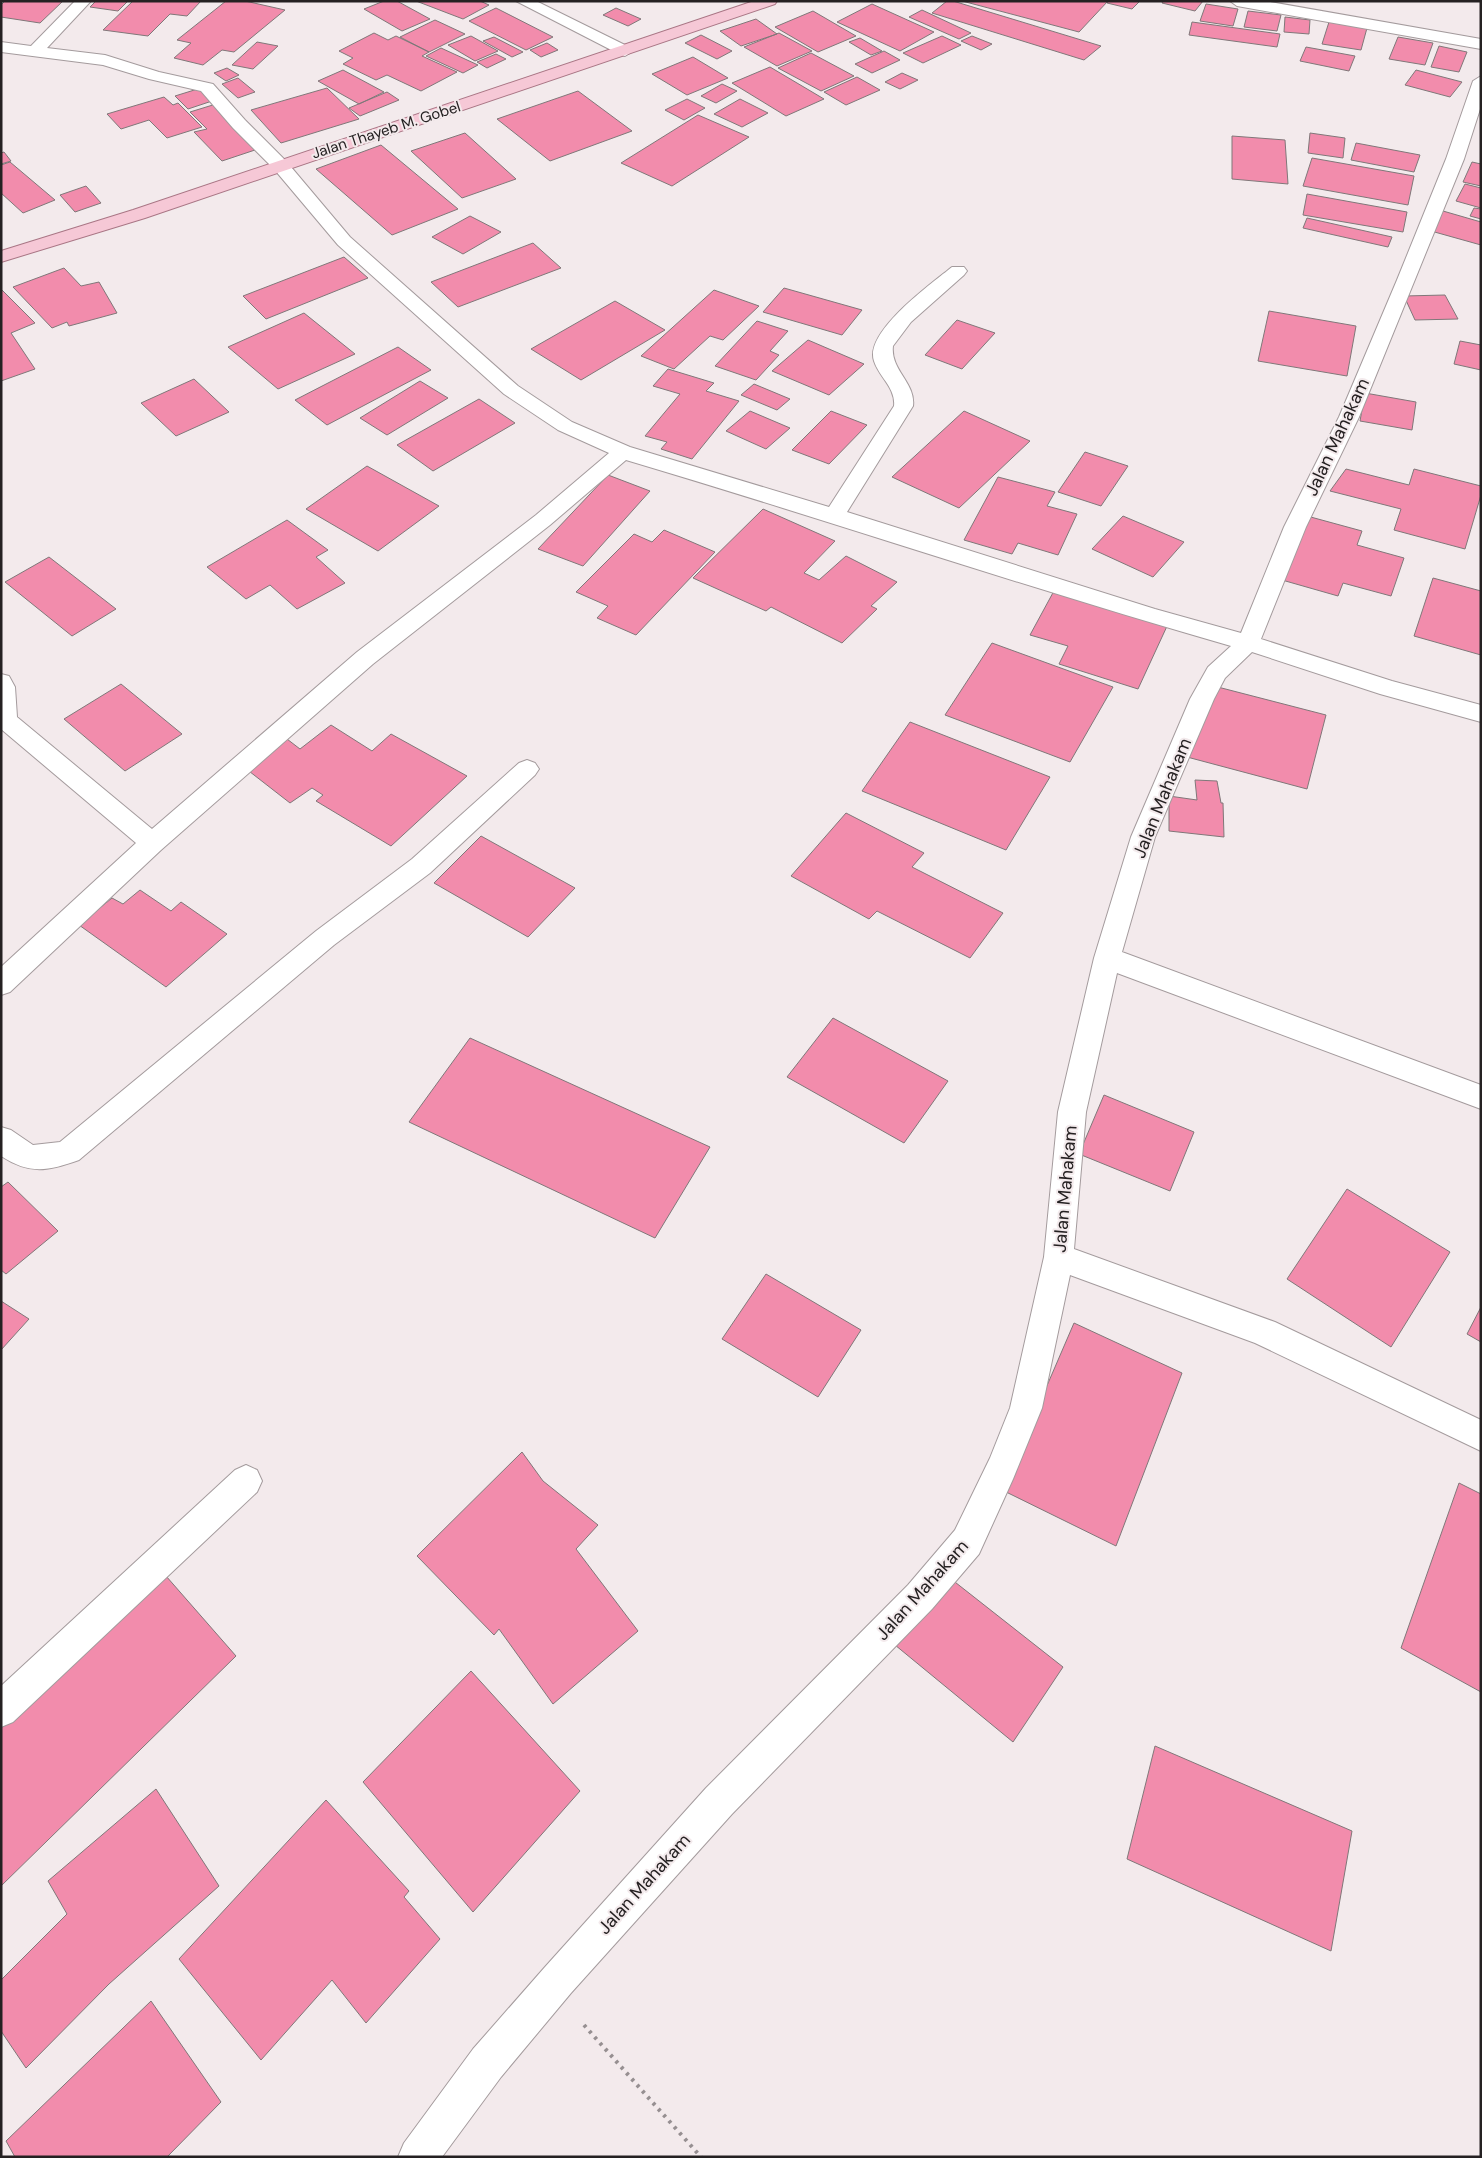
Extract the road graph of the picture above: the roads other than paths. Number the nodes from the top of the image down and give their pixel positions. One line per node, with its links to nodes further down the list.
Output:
1 (84, 1): 7 (street)
2 (523, 1): 8 (street)
3 (770, 1): 8 (main road, Jalan Thayeb M. Gobel)
4 (1236, 1): 5 (street)
5 (1481, 44)
6 (1, 46): 7 (street)
7 (35, 51): 10 (street)
8 (625, 51): 10 (main road, Jalan Thayeb M. Gobel)
9 (1481, 81): 15 (street, Jalan Mahakam)
10 (280, 166): 11 (main road, Jalan Thayeb M. Gobel); 13 (street)
11 (1, 257)
12 (958, 271): 14 (street)
13 (623, 452): 14 (street); 19 (street)
14 (834, 516): 15 (street)
15 (1248, 643): 17 (street); 20 (street, Jalan Mahakam)
16 (1, 682): 19 (street)
17 (1481, 714)
18 (527, 769): 23 (street)
19 (152, 842): 21 (street)
20 (1107, 958): 22 (street); 24 (street, Jalan Mahakam)
21 (1, 984)
22 (1481, 1097)
23 (1, 1139)
24 (1060, 1257): 25 (street); 28 (street, Jalan Mahakam)
25 (1481, 1436)
26 (246, 1481): 27 (street)
27 (1, 1710)
28 (418, 2157)

